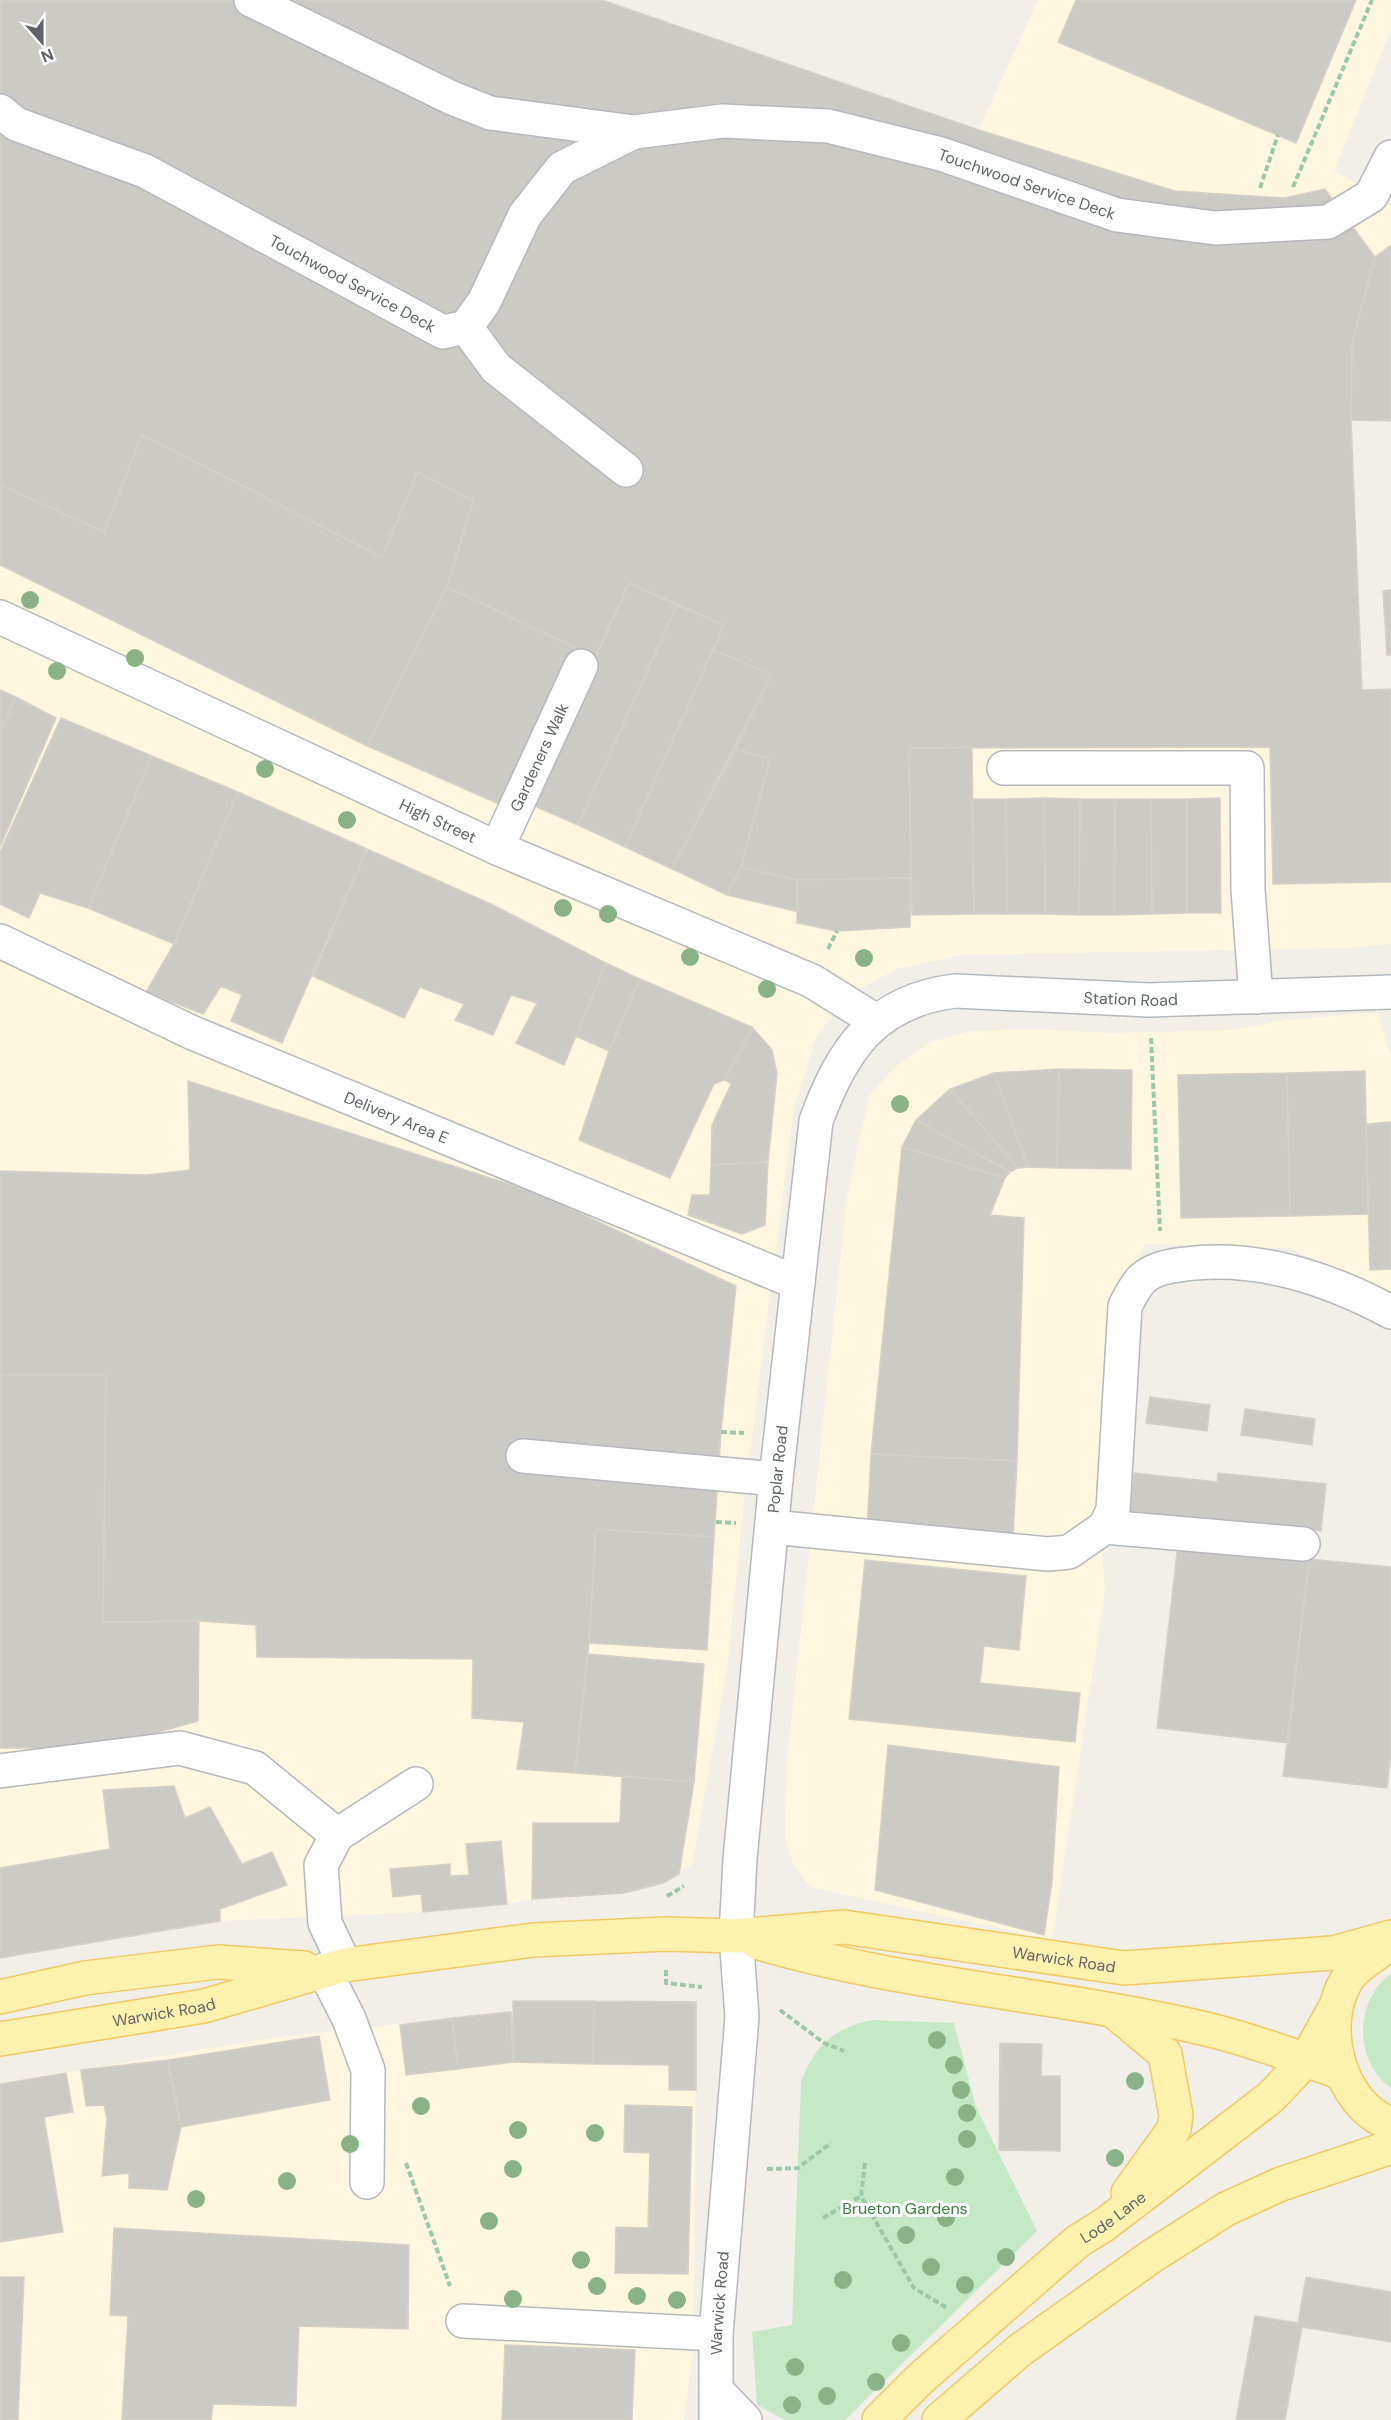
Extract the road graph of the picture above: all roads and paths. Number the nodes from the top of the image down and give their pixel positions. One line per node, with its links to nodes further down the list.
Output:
1 (251, 0): 4 (street, Touchwood Service Deck)
2 (1372, 0): 8 (path)
3 (0, 111): 9 (street, Touchwood Service Deck)
4 (634, 132): 6 (street, Touchwood Service Deck); 9 (street, Touchwood Service Deck)
5 (1278, 135): 7 (path)
6 (1391, 158)
7 (1260, 190)
8 (1292, 190)
9 (466, 327): 10 (street)
10 (626, 470)
11 (0, 617): 14 (street, High Street)
12 (581, 666): 14 (street, Gardeners Walk)
13 (1004, 768): 19 (street)
14 (497, 848): 21 (street, High Street)
15 (837, 931): 17 (path)
16 (0, 941): 23 (street, Delivery Area E)
17 (831, 943)
18 (1391, 992): 19 (street, Station Road)
19 (1256, 997): 20 (street, Station Road)
20 (1149, 1000): 21 (street, Station Road); 22 (path)
21 (876, 1021): 23 (street, Poplar Road)
22 (1162, 1268): 24 (street); 28 (street)
23 (798, 1283): 26 (street, Poplar Road)
24 (1391, 1312)
25 (523, 1456): 26 (street)
26 (776, 1479): 27 (street, Poplar Road)
27 (772, 1527): 28 (street); 33 (street, Poplar Road)
28 (1105, 1527): 29 (street)
29 (1303, 1544)
30 (0, 1771): 32 (street)
31 (416, 1784): 32 (street)
32 (337, 1835): 36 (street)
33 (736, 1936): 34 (main road, Warwick Road); 36 (main road, Warwick Road); 39 (main road, Warwick Road); 57 (street, Warwick Road)
34 (1391, 1937)
35 (1391, 1943): 38 (main road)
36 (334, 1967): 37 (main road, Warwick Road); 40 (main road, Warwick Road); 51 (street)
37 (0, 1997)
38 (1336, 2006): 43 (main road, Lode Lane); 44 (main road)
39 (1112, 2010): 43 (main road, Warwick Road); 54 (main road)
40 (0, 2039)
41 (824, 2043): 42 (path)
42 (844, 2051)
43 (1305, 2060): 44 (main road, Warwick Road); 54 (main road, Lode Lane)
44 (1341, 2073): 45 (main road)
45 (1391, 2124)
46 (831, 2143): 50 (path)
47 (1391, 2147): 61 (main road)
48 (405, 2157): 56 (path)
49 (865, 2163): 52 (path)
50 (798, 2168)
51 (367, 2182)
52 (861, 2196): 53 (path); 55 (path)
53 (823, 2218)
54 (1104, 2225): 60 (main road, Lode Lane)
55 (957, 2314)
56 (463, 2321): 57 (street)
57 (716, 2334): 58 (street, Warwick Road)
58 (717, 2406): 59 (street)
59 (745, 2420)
60 (879, 2420)
61 (939, 2420)

